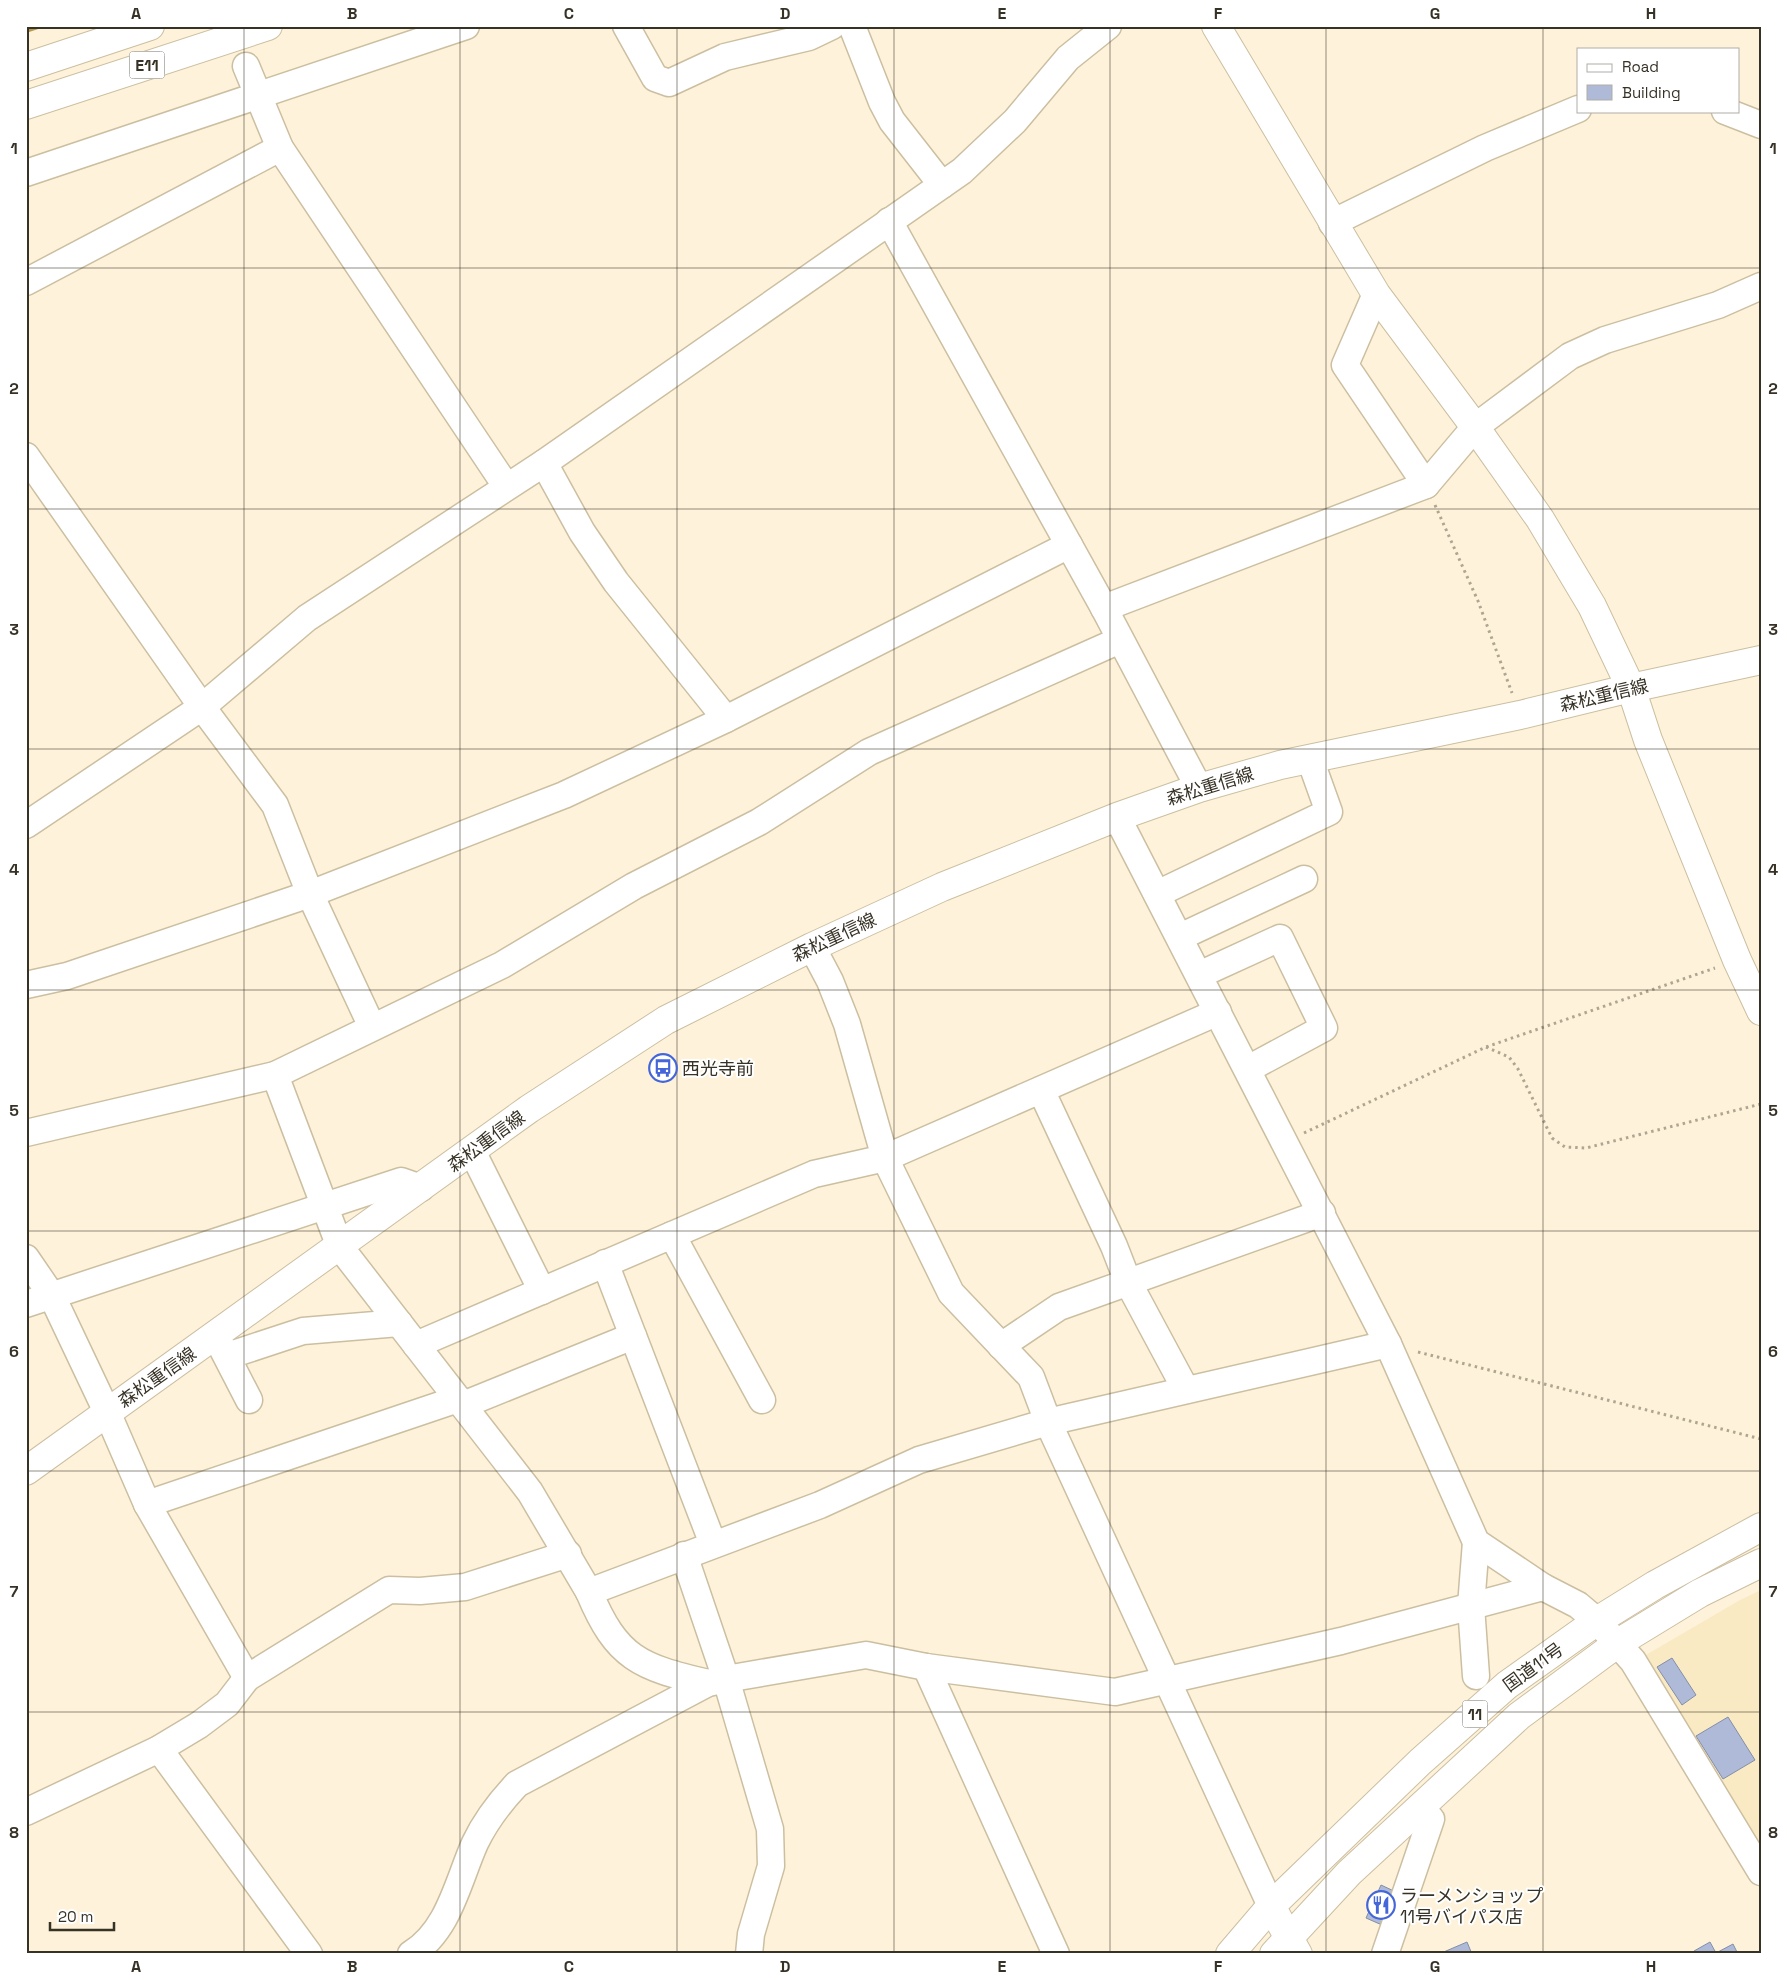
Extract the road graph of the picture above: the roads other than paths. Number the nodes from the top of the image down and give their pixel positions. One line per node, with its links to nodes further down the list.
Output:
1 (150, 26): 10 (main road, E11)
2 (268, 26): 12 (main road, E11)
3 (466, 26): 11 (street)
4 (626, 26): 5 (street)
5 (832, 26)
6 (852, 26): 18 (street)
7 (1108, 26): 18 (street)
8 (1216, 26): 20 (main road)
9 (246, 66): 11 (street)
10 (26, 67)
11 (258, 95): 16 (street); 17 (street)
12 (26, 105)
13 (1577, 109): 20 (street)
14 (1728, 112): 15 (street)
15 (1761, 124)
16 (280, 148): 21 (street); 28 (street)
17 (26, 173)
18 (942, 185): 19 (street)
19 (889, 221): 26 (street); 29 (street)
20 (1332, 223): 23 (main road)
21 (26, 282)
22 (1761, 286): 24 (street)
23 (1376, 294): 24 (main road); 27 (street)
24 (1476, 427): 27 (street); 33 (main road)
25 (26, 456): 34 (street)
26 (544, 463): 28 (street); 35 (street)
27 (1426, 485): 30 (street)
28 (506, 486): 34 (street)
29 (1069, 545): 30 (street); 35 (street)
30 (1104, 608): 31 (street)
31 (1120, 640): 37 (street); 49 (street)
32 (1761, 660): 33 (main road, 森松重信線)
33 (1631, 688): 36 (main road, 森松重信線); 47 (main road)
34 (202, 707): 39 (street); 41 (street)
35 (726, 718): 41 (street)
36 (1310, 759): 37 (main road, 森松重信線); 42 (street)
37 (1199, 788): 38 (main road, 森松重信線)
38 (1117, 817): 42 (street); 44 (main road, 森松重信線)
39 (26, 825)
40 (1304, 879): 43 (street)
41 (310, 894): 46 (street); 49 (street)
42 (1157, 894): 43 (street)
43 (1180, 937): 45 (street)
44 (812, 947): 54 (main road, 森松重信線); 55 (street)
45 (1199, 974): 48 (street); 50 (street)
46 (26, 985)
47 (1761, 1011)
48 (1218, 1012): 50 (street); 52 (street)
49 (372, 1027): 51 (street)
50 (1248, 1069): 58 (street)
51 (275, 1074): 53 (street); 57 (street)
52 (1041, 1090): 55 (street); 63 (street)
53 (26, 1134)
54 (472, 1151): 56 (main road, 森松重信線); 64 (street)
55 (885, 1158): 59 (street); 72 (street)
56 (421, 1188): 57 (street); 60 (main road, 森松重信線)
57 (325, 1207): 60 (street); 65 (street)
58 (1322, 1213): 63 (street); 69 (street)
59 (672, 1235): 62 (street); 75 (street)
60 (340, 1247): 67 (street); 71 (main road, 森松重信線)
61 (26, 1258): 65 (street)
62 (605, 1263): 64 (street); 68 (street)
63 (1128, 1282): 72 (street); 73 (street)
64 (542, 1291): 70 (street)
65 (52, 1296): 66 (street); 77 (street)
66 (26, 1304)
67 (399, 1323): 70 (street); 71 (street)
68 (633, 1336): 76 (street); 83 (street)
69 (1388, 1344): 73 (street); 82 (street)
70 (416, 1345): 76 (street)
71 (221, 1346): 74 (street); 77 (main road, 森松重信線)
72 (1001, 1346): 78 (street)
73 (1186, 1390): 78 (street)
74 (249, 1400)
75 (762, 1400)
76 (460, 1402): 80 (street); 84 (street)
77 (107, 1412): 79 (main road, 森松重信線); 80 (street)
78 (1048, 1422): 83 (street); 95 (street)
79 (26, 1471)
80 (147, 1504): 94 (street)
81 (1761, 1527): 90 (main road, 国道11号 / 11)
82 (1476, 1542): 87 (street); 89 (street)
83 (713, 1544): 85 (street)
84 (568, 1554): 88 (street); 94 (street)
85 (684, 1555): 88 (street); 96 (street)
86 (1761, 1563): 91 (main road, 国道11号 / 11)
87 (1543, 1587): 89 (street); 90 (street)
88 (589, 1592): 96 (street)
89 (1471, 1606): 93 (street); 95 (street)
90 (1597, 1621): 91 (street); 101 (main road, 国道11号 / 11)
91 (1618, 1643): 98 (main road, 国道11号 / 11); 100 (street)
92 (926, 1667): 95 (street); 96 (street); 106 (street)
93 (1476, 1676)
94 (248, 1678): 97 (street)
95 (1166, 1679): 101 (street)
96 (717, 1681): 104 (street); 105 (street)
97 (159, 1749): 99 (street); 103 (street)
98 (1420, 1807): 102 (main road, 国道11号 / 11); 108 (street)
99 (26, 1812)
100 (1761, 1872)
101 (1271, 1906): 102 (main road); 107 (main road, 国道11号 / 11)
102 (1287, 1948)
103 (309, 1954)
104 (411, 1954)
105 (749, 1954)
106 (1056, 1954)
107 (1230, 1954)
108 (1385, 1954)

